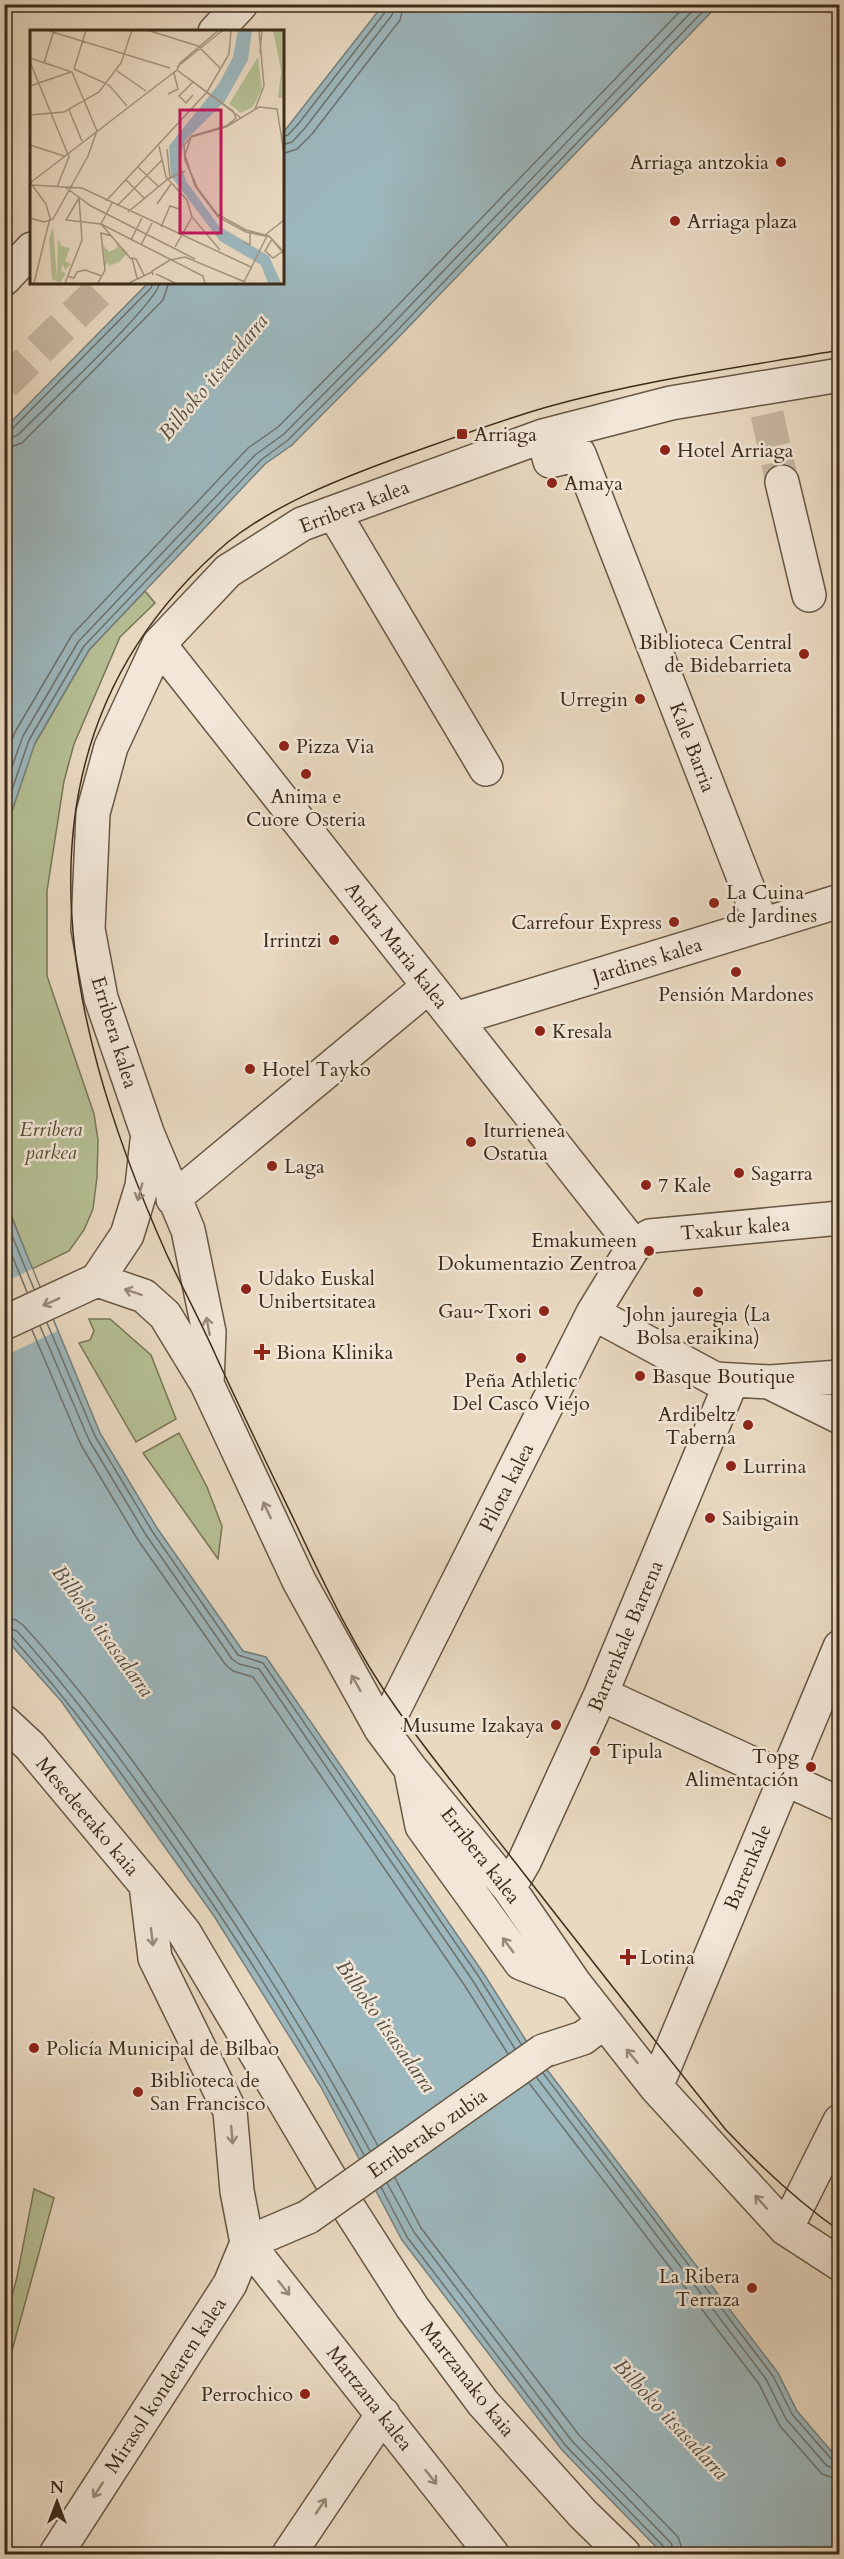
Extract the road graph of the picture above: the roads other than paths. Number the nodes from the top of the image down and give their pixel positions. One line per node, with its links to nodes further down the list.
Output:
1 (242, 4): 2 (street)
2 (216, 30)
3 (30, 251): 4 (street)
4 (4, 279)
5 (840, 375): 6 (street, Erribera kalea)
6 (543, 436): 8 (street, Erribera kalea); 13 (street, Kale Barria)
7 (782, 482): 9 (street)
8 (334, 513): 10 (street, Erribera kalea); 11 (street)
9 (809, 595)
10 (159, 644): 14 (street, Andra Maria kalea); 16 (street, Erribera kalea)
11 (486, 769)
12 (840, 901): 13 (street, Jardines kalea)
13 (762, 924): 15 (street, Jardines kalea)
14 (429, 986): 15 (street, Andra Maria kalea); 17 (street)
15 (455, 1019): 19 (street, Andra Maria kalea)
16 (148, 1135): 17 (street, Erribera kalea); 20 (street, Erribera kalea, one-way to 20)
17 (173, 1199): 26 (street, Erribera kalea, one-way to 17)
18 (840, 1218): 19 (street, Txakur kalea)
19 (634, 1246): 21 (street, Pilota kalea)
20 (97, 1281): 22 (street, one-way to 22); 26 (street, Erribera kalea, one-way to 20)
21 (593, 1313): 24 (street); 31 (street, Pilota kalea)
22 (4, 1323)
23 (840, 1377): 25 (street)
24 (732, 1380): 25 (street); 29 (street, Barrenkale Barrena)
25 (770, 1382): 27 (street)
26 (207, 1384): 31 (street, Erribera kalea, one-way to 26)
27 (840, 1417)
28 (840, 1647): 33 (street, Barrenkale)
29 (601, 1694): 33 (street); 36 (street, Barrenkale Barrena)
30 (4, 1722): 35 (street, Mesedeetako kaia)
31 (381, 1729): 32 (street, Erribera kalea)
32 (410, 1768): 36 (street, Erribera kalea); 37 (street, one-way to 32)
33 (785, 1777): 34 (street); 39 (street, Barrenkale)
34 (840, 1804)
35 (146, 1885): 41 (street, Mesedeetako kaia); 43 (street, Mesedeetako kaia, one-way to 43)
36 (509, 1888): 37 (street, Erribera kalea)
37 (575, 1984): 38 (street, Erribera kalea)
38 (604, 2022): 39 (street, Erribera kalea, one-way to 38); 43 (street, Erriberako zubia, bridge)
39 (656, 2087): 42 (street, Erribera kalea, one-way to 39)
40 (840, 2121): 42 (street)
41 (334, 2186): 49 (street, Martzanako kaia)
42 (786, 2229): 44 (street, Erribera kalea)
43 (247, 2242): 45 (street, Martzana kalea, one-way to 45); 46 (street, Mirasol kondearen kalea, one-way to 46)
44 (840, 2264)
45 (383, 2414): 47 (street, one-way to 45); 48 (street, Martzana kalea, one-way to 48)
46 (56, 2554)
47 (289, 2554)
48 (492, 2554)
49 (624, 2554)

